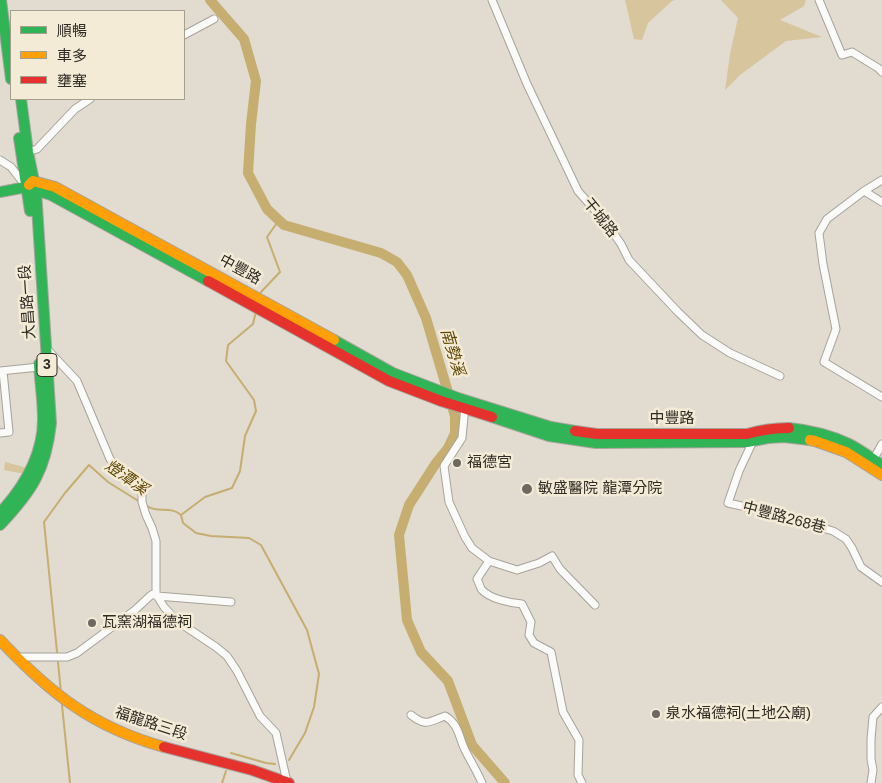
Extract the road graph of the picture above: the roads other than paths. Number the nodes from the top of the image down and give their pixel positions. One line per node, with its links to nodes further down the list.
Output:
1 (1, 0): 8 (main road)
2 (8, 0): 5 (main road)
3 (492, 0): 23 (street, 干城路)
4 (819, 0): 9 (street)
5 (10, 15)
6 (214, 20): 7 (street)
7 (185, 35)
8 (10, 71)
9 (882, 72)
10 (14, 100): 16 (main road, 3)
11 (21, 100): 13 (main road, 3)
12 (88, 100): 13 (street)
13 (28, 152): 16 (main road, 3)
14 (0, 160): 16 (street)
15 (882, 180): 17 (street)
16 (32, 186): 18 (main road); 20 (main road, 大昌路一段 / 3); 21 (main road, 大昌路一段 / 3); 25 (main road, 中豐路)
17 (864, 191): 19 (street); 24 (street)
18 (0, 192)
19 (882, 202)
20 (46, 348): 32 (main road, 大昌路一段 / 3); 35 (street)
21 (39, 367): 22 (street); 31 (main road, 大昌路一段 / 3)
22 (2, 371): 26 (street)
23 (780, 376)
24 (882, 397)
25 (462, 404): 27 (main road, 中豐路); 29 (main road, 中豐路); 33 (street)
26 (0, 433)
27 (753, 441): 29 (main road, 中豐路); 34 (street, 中豐路268巷)
28 (882, 444): 29 (street)
29 (875, 463): 30 (main road, 中豐路)
30 (882, 475)
31 (0, 513)
32 (0, 525)
33 (489, 561): 37 (street); 44 (street)
34 (882, 582)
35 (157, 596): 36 (street); 39 (street); 42 (street)
36 (231, 602)
37 (595, 605)
38 (0, 640): 39 (main road, 福龍路三段)
39 (16, 657): 42 (main road, 福龍路三段)
40 (882, 707): 45 (street)
41 (411, 715): 43 (street)
42 (288, 783)
43 (482, 783)
44 (582, 783)
45 (871, 783)

